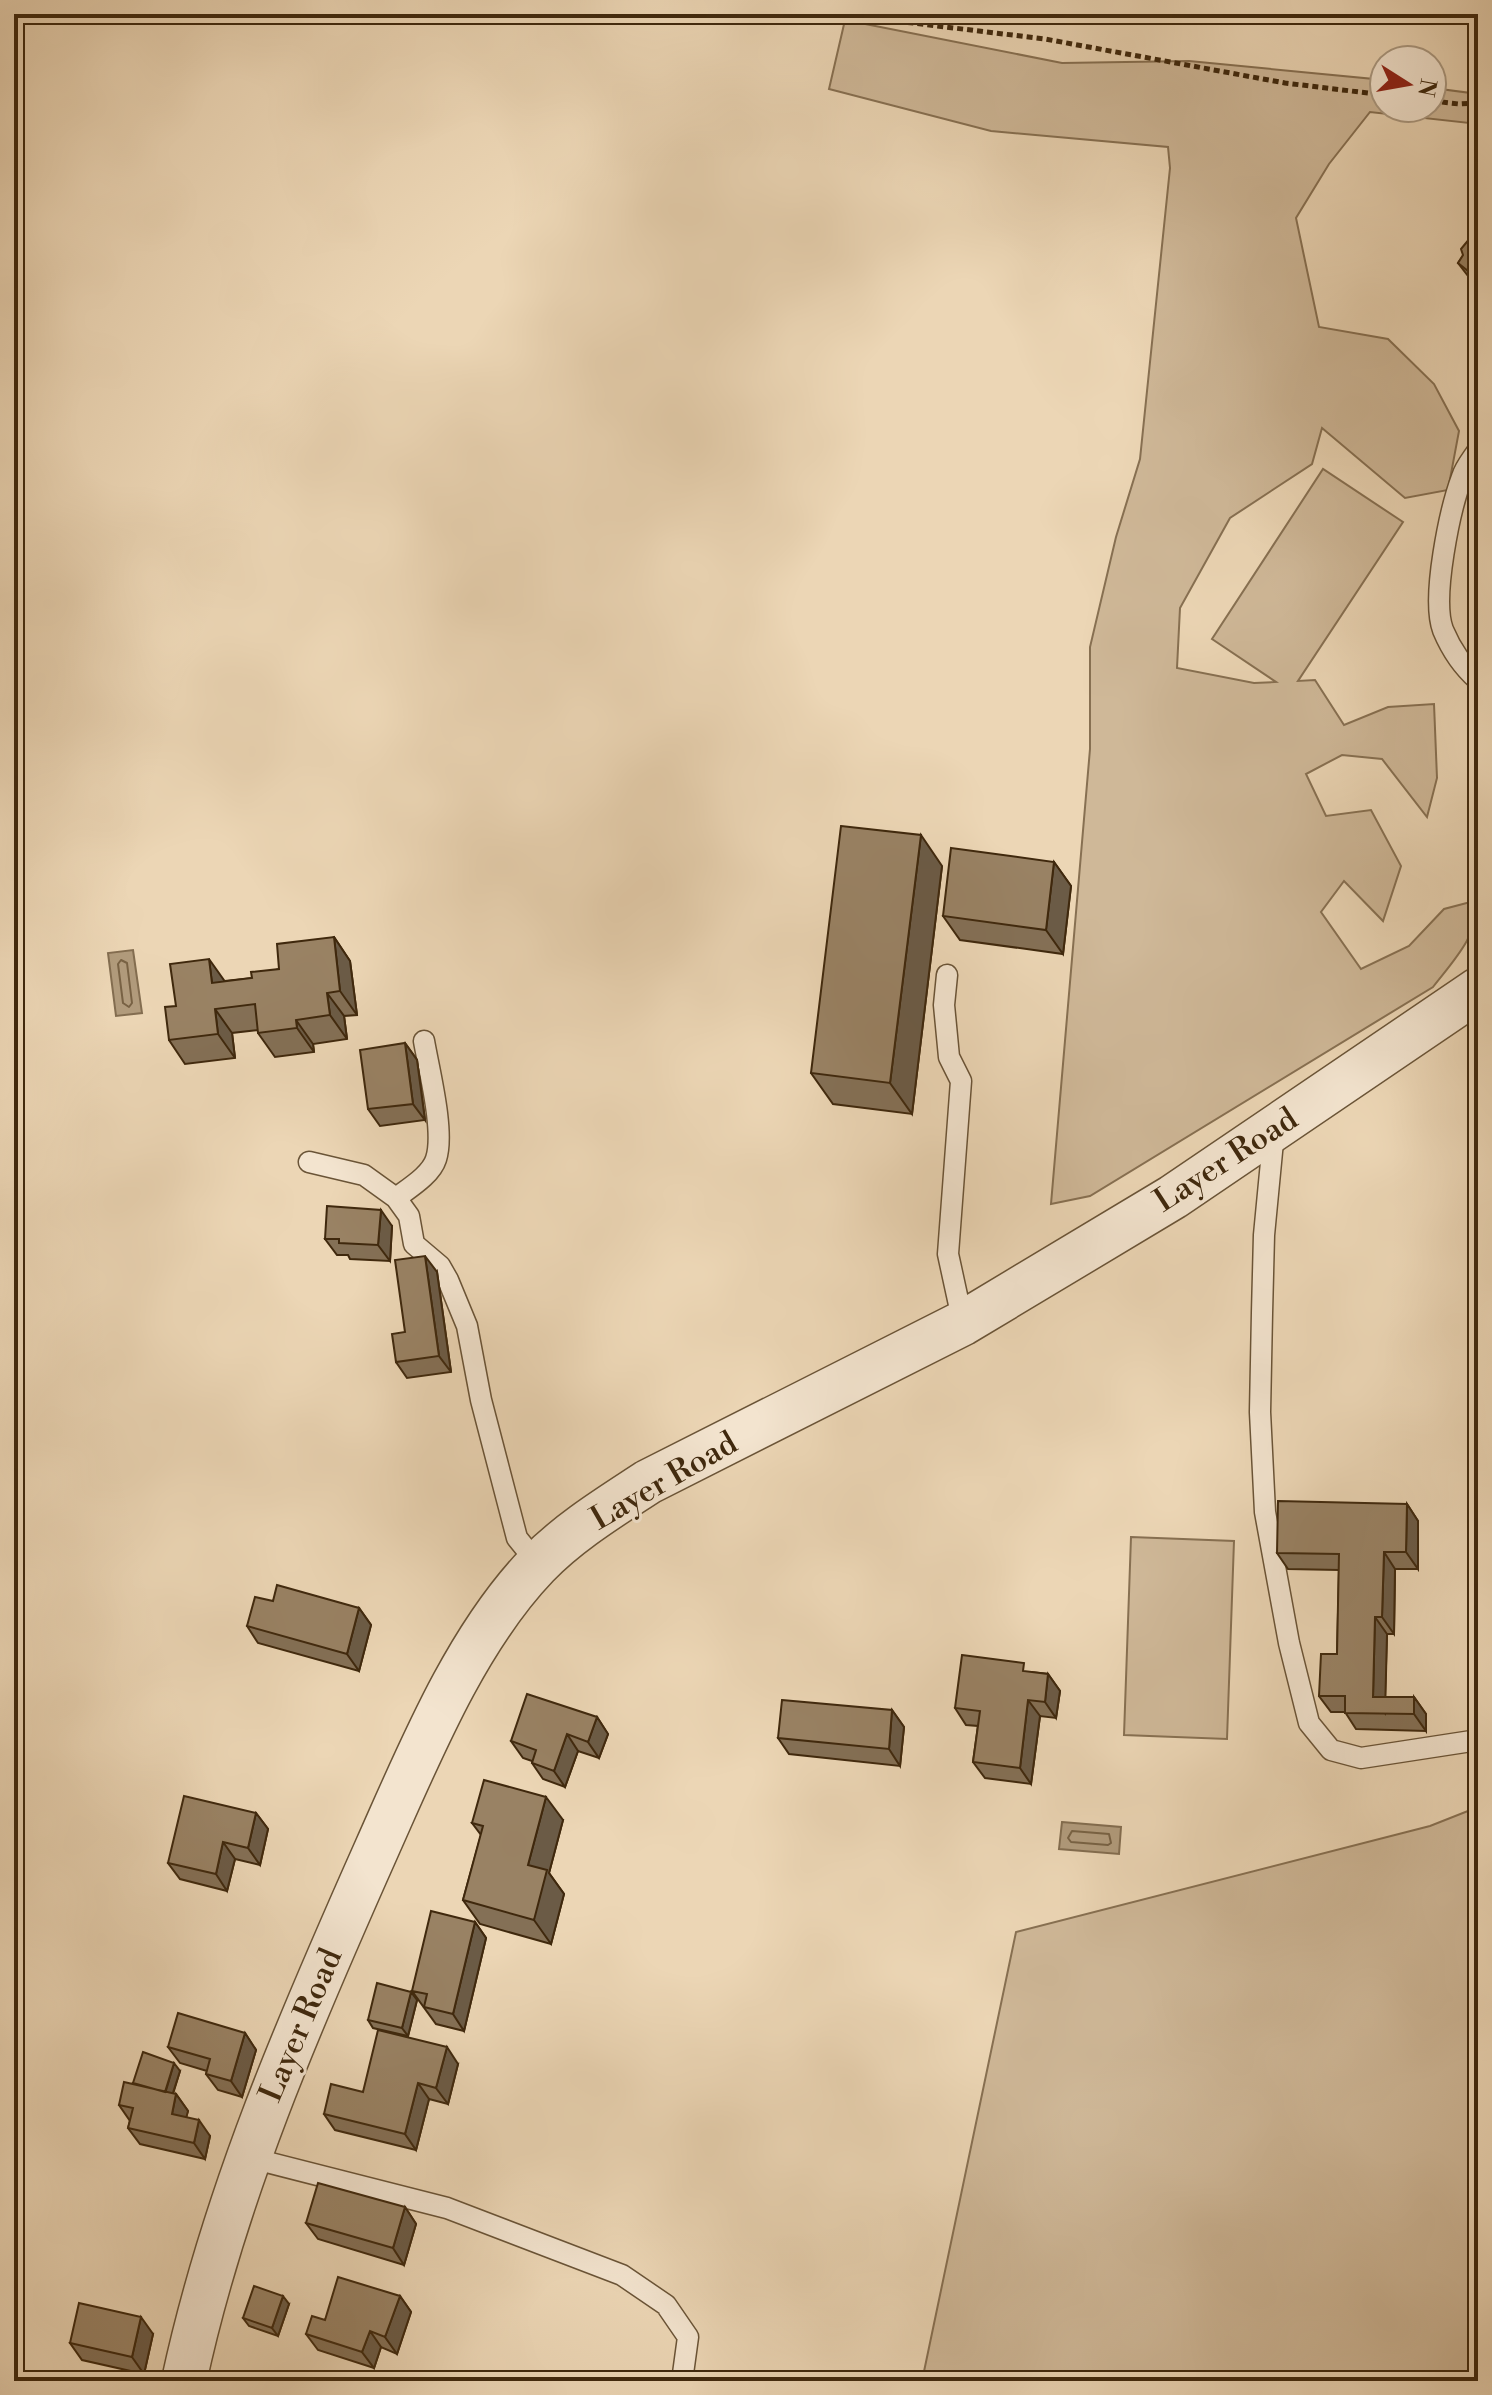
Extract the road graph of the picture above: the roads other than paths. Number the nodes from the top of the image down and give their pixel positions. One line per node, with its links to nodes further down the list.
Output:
1 (1478, 450): 2 (lane)
2 (1478, 680)
3 (947, 975): 9 (lane)
4 (1478, 990): 6 (street, Layer Road)
5 (424, 1041): 8 (lane)
6 (1274, 1131): 9 (street, Layer Road); 11 (lane)
7 (309, 1162): 8 (lane)
8 (396, 1198): 10 (lane)
9 (963, 1323): 10 (street, Layer Road)
10 (538, 1564): 12 (street, Layer Road)
11 (1478, 1740)
12 (247, 2157): 13 (street, Layer Road); 14 (lane)
13 (184, 2381)
14 (682, 2381)

